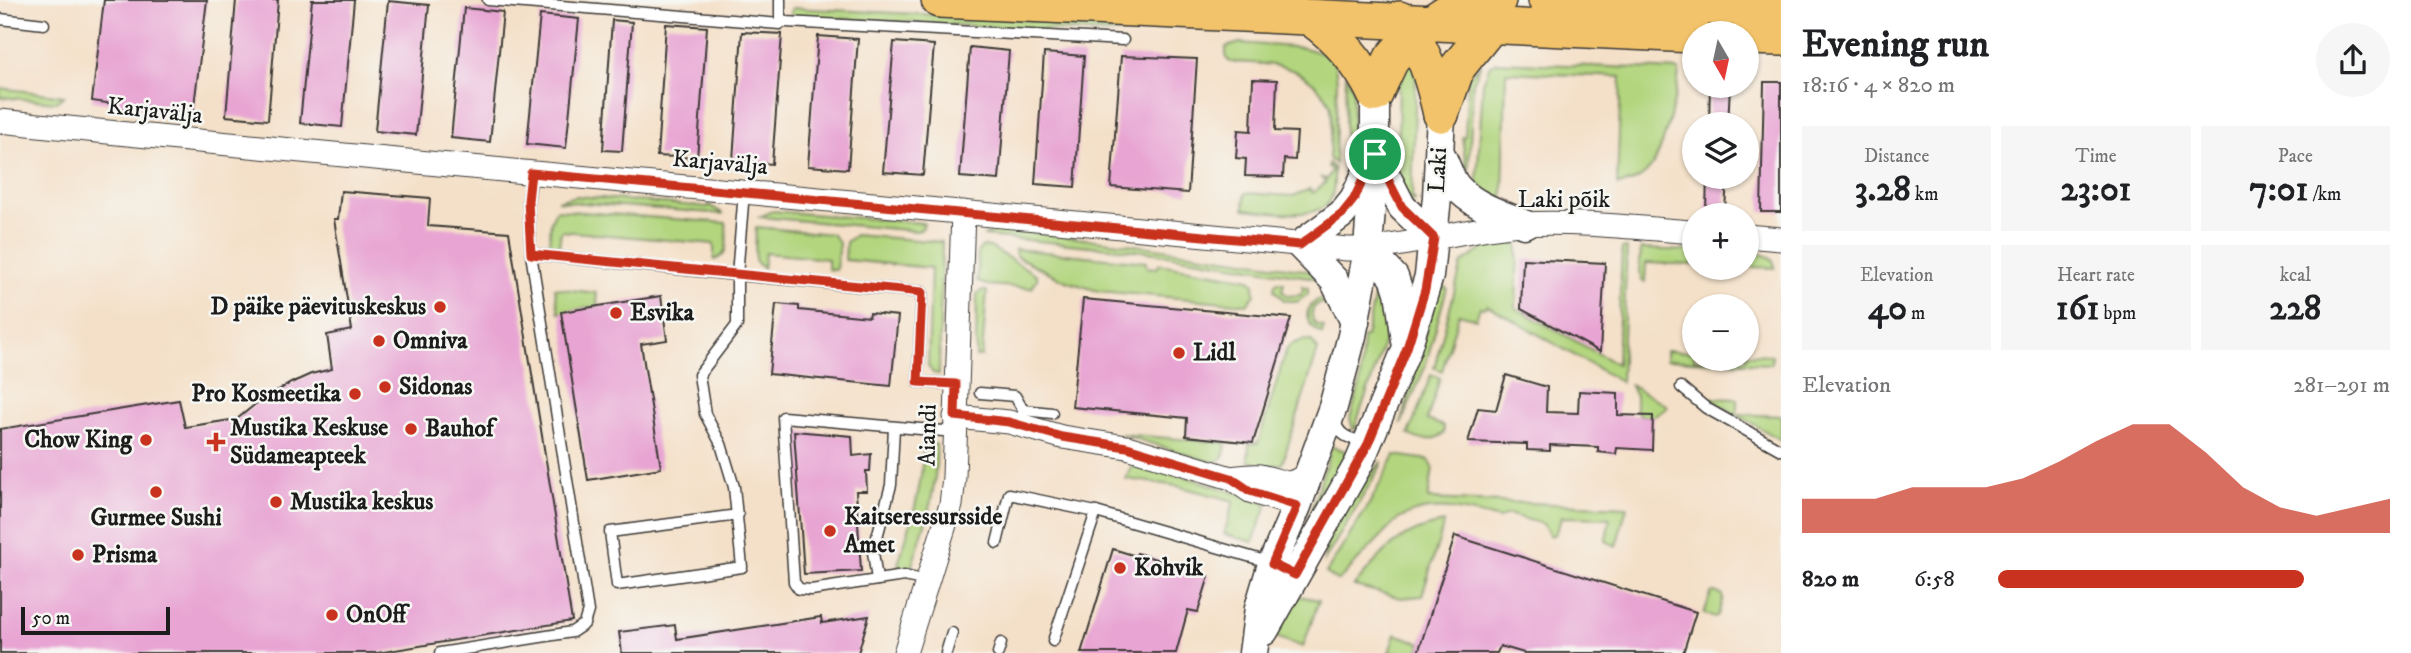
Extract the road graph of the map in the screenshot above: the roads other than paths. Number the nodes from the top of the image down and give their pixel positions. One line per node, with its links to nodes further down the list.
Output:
1 (488, 0): 10 (lane)
2 (780, 0): 10 (lane)
3 (939, 0): 6 (main road)
4 (1546, 0): 5 (main road)
5 (1611, 2): 8 (main road)
6 (1052, 3): 7 (main road)
7 (1230, 6): 12 (main road)
8 (1781, 10)
9 (1494, 13): 13 (main road); 15 (main road); 20 (main road)
10 (780, 18): 18 (lane)
11 (0, 19): 14 (lane)
12 (1312, 19): 13 (main road); 19 (main road)
13 (1406, 20): 19 (main road); 20 (main road)
14 (44, 24)
15 (1682, 34)
16 (1759, 37): 17 (main road)
17 (1781, 38)
18 (1123, 40)
19 (1376, 94): 23 (street, Laki)
20 (1441, 114): 22 (street, Laki)
21 (0, 121): 24 (street, Karjavälja)
22 (1440, 153): 27 (street); 30 (street, Laki)
23 (1375, 154): 30 (street); 32 (street); 33 (street, Laki)
24 (531, 173): 25 (street, Karjavälja); 34 (lane)
25 (744, 192): 26 (street, Karjavälja); 35 (lane)
26 (963, 212): 32 (street, Karjavälja); 38 (street, Aiandi)
27 (1524, 224): 28 (street, Laki põik); 30 (street, Laki põik)
28 (1682, 231)
29 (1759, 237): 31 (street)
30 (1434, 238): 33 (street, Karjavälja); 37 (street, Laki)
31 (1781, 239)
32 (1300, 245): 33 (street, Karjavälja); 36 (street)
33 (1368, 249): 36 (street, Laki); 37 (street)
34 (531, 254): 35 (lane); 60 (lane)
35 (737, 275): 38 (lane); 52 (lane)
36 (1355, 321): 41 (street, Laki)
37 (1407, 348): 46 (street, Laki)
38 (956, 384): 44 (street, Aiandi)
39 (1681, 387): 47 (lane)
40 (980, 393): 43 (lane)
41 (1333, 407): 46 (lane); 48 (street, Laki)
42 (1052, 413): 43 (lane)
43 (1023, 418): 44 (street); 49 (street)
44 (955, 424): 45 (lane); 56 (street, Aiandi)
45 (894, 428): 55 (lane); 55 (lane)
46 (1368, 444): 54 (street, Laki)
47 (1781, 450)
48 (1310, 472): 49 (street); 50 (street, Laki)
49 (1231, 478): 50 (street)
50 (1297, 506): 54 (street, Laki)
51 (1096, 512): 53 (lane); 54 (lane); 58 (lane)
52 (738, 516): 52 (lane)
53 (997, 543)
54 (1284, 569): 59 (street, Laki)
55 (877, 580): 56 (lane)
56 (927, 581): 61 (street, Aiandi)
57 (952, 632): 62 (lane)
58 (1053, 641)
59 (1256, 651)
60 (440, 653)
61 (905, 653)
62 (946, 653)

